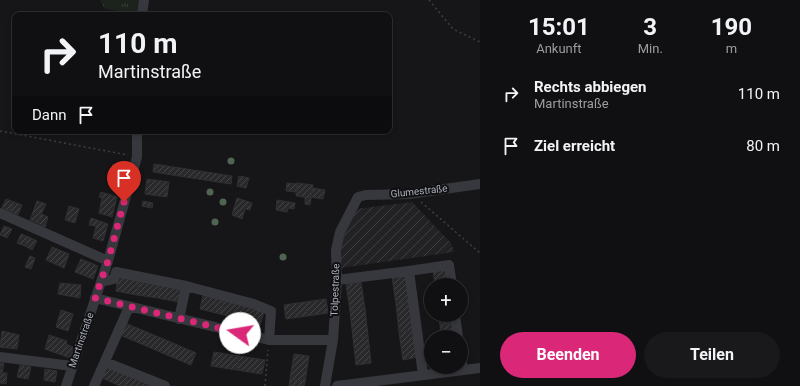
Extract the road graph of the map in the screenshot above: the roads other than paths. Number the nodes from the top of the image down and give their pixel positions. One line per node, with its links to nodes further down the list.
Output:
1 (144, 0): 2 (street)
2 (142, 12)
3 (137, 134): 7 (street, Martinstraße)
4 (480, 184): 5 (street, Glumestraße)
5 (358, 197): 10 (street, Tölpestraße)
6 (0, 213): 7 (street)
7 (108, 261): 11 (street, Martinstraße)
8 (409, 271): 9 (street); 10 (street); 24 (street)
9 (451, 278)
10 (337, 280): 17 (street, Tölpestraße)
11 (101, 282): 12 (street); 13 (street, Martinstraße)
12 (186, 286): 15 (street); 16 (street)
13 (95, 298): 14 (street); 20 (street, Martinstraße)
14 (130, 306): 15 (street); 19 (street)
15 (179, 319): 16 (street)
16 (269, 340): 17 (street)
17 (333, 340): 28 (street, Tölpestraße)
18 (0, 357): 20 (street)
19 (106, 362): 26 (street); 27 (street)
20 (72, 366): 25 (street, Martinstraße)
21 (480, 368): 22 (street)
22 (468, 369)
23 (431, 374): 24 (street)
24 (423, 375): 29 (street)
25 (66, 386)
26 (94, 386)
27 (165, 386)
28 (325, 386)
29 (337, 386)

